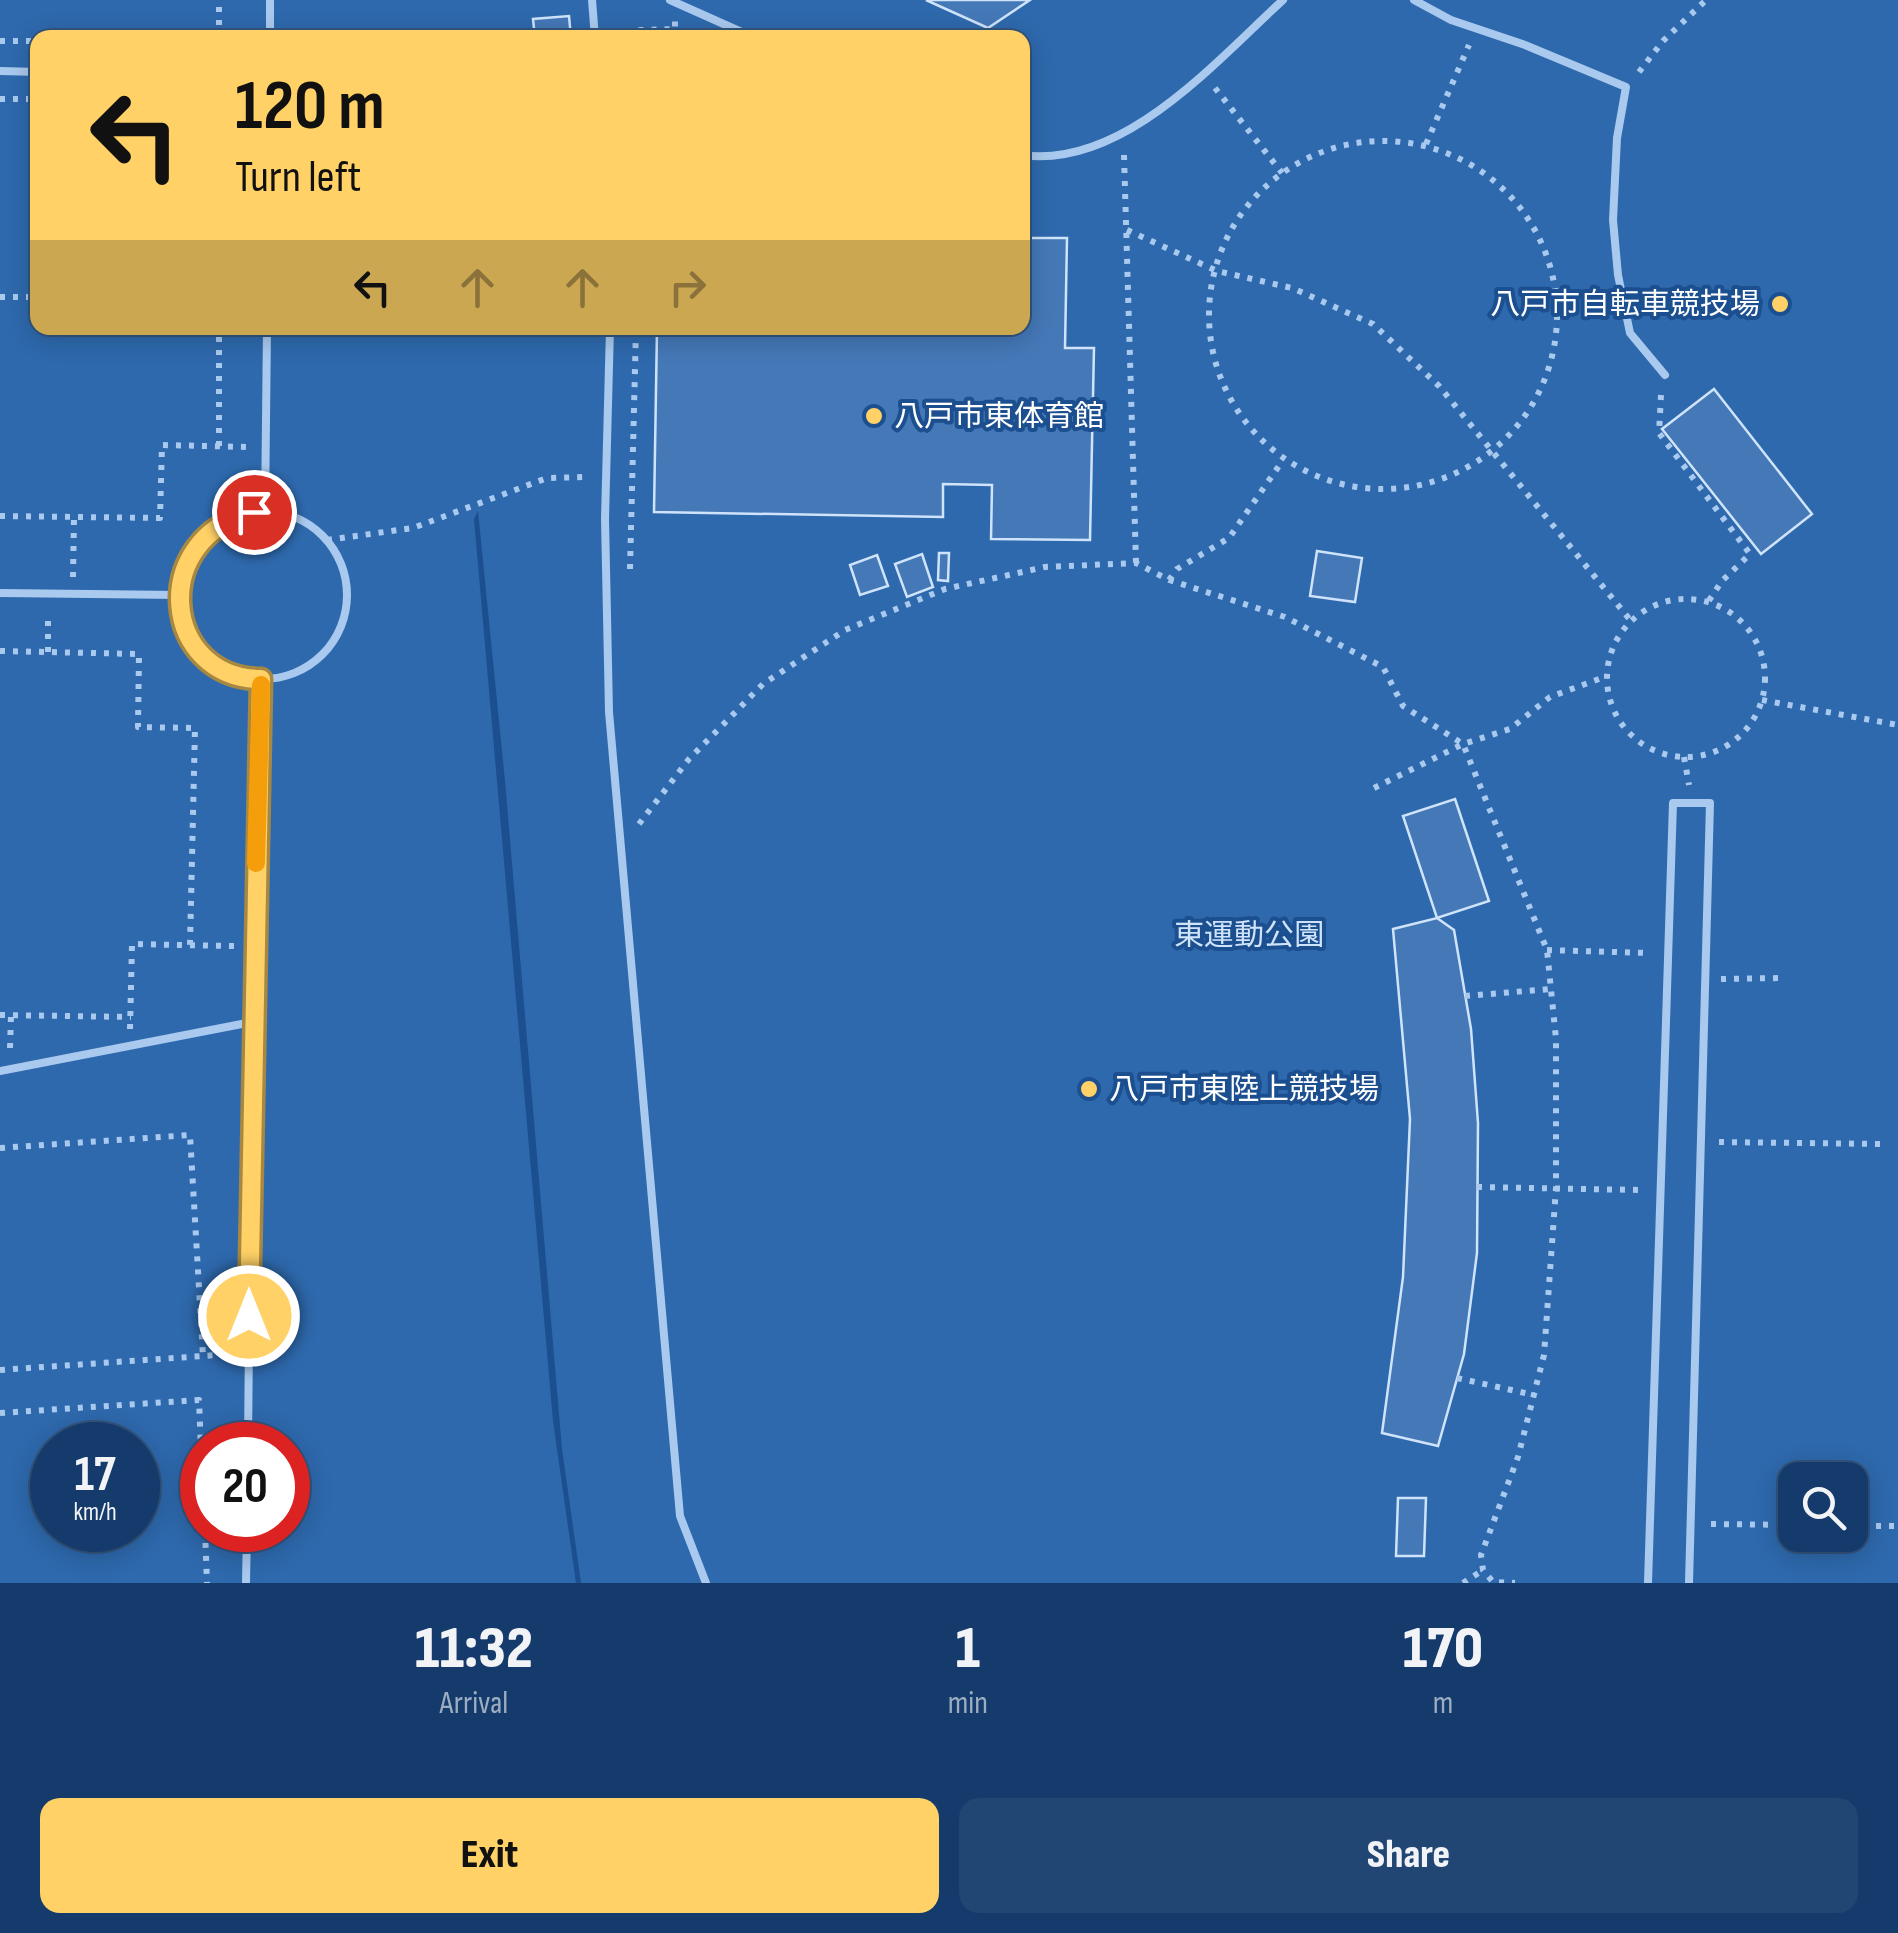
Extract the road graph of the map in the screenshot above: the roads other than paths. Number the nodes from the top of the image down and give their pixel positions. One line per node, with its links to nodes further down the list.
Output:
1 (270, 0): 6 (lane)
2 (592, 0): 7 (lane)
3 (672, 0): 8 (lane)
4 (1283, 0): 11 (lane)
5 (1414, 0): 14 (lane)
6 (270, 30)
7 (594, 30)
8 (738, 30)
9 (0, 72): 10 (lane)
10 (30, 72)
11 (1030, 154)
12 (267, 335): 15 (lane)
13 (610, 335): 24 (lane)
14 (1664, 375)
15 (266, 512): 17 (lane); 18 (lane)
16 (0, 592): 17 (lane)
17 (179, 595): 18 (lane)
18 (261, 679): 19 (lane)
19 (252, 1022): 20 (lane); 21 (lane)
20 (5, 1070)
21 (248, 1422)
22 (247, 1552): 23 (lane)
23 (246, 1583)
24 (706, 1583)
25 (1648, 1583): 26 (lane)
26 (1689, 1583)

